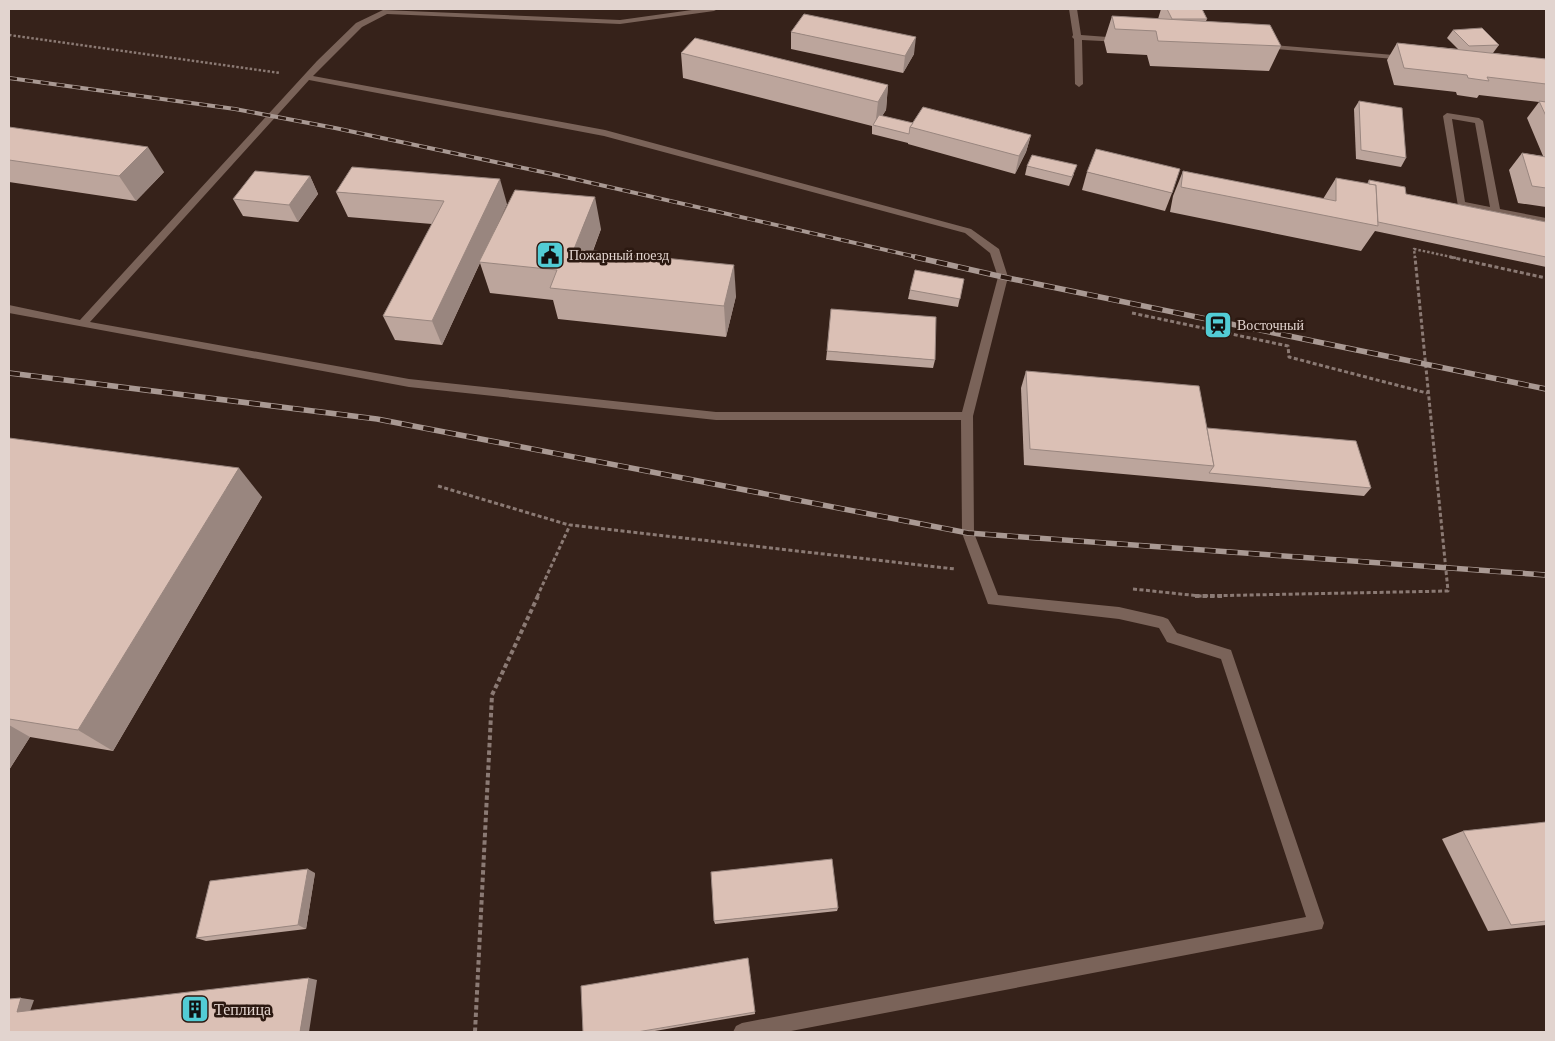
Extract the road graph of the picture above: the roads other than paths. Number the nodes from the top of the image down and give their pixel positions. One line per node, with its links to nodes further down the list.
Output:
1 (714, 9): 7 (street)
2 (1073, 9): 3 (street)
3 (1076, 37): 4 (street); 8 (street)
4 (1129, 40)
5 (1251, 45): 6 (street)
6 (1417, 59)
7 (308, 77): 12 (street); 13 (street)
8 (1079, 84)
9 (1496, 211): 9 (street); 10 (street)
10 (1546, 221)
11 (9, 309): 12 (street)
12 (82, 324): 13 (street)
13 (967, 416): 14 (street)
14 (742, 1032)

